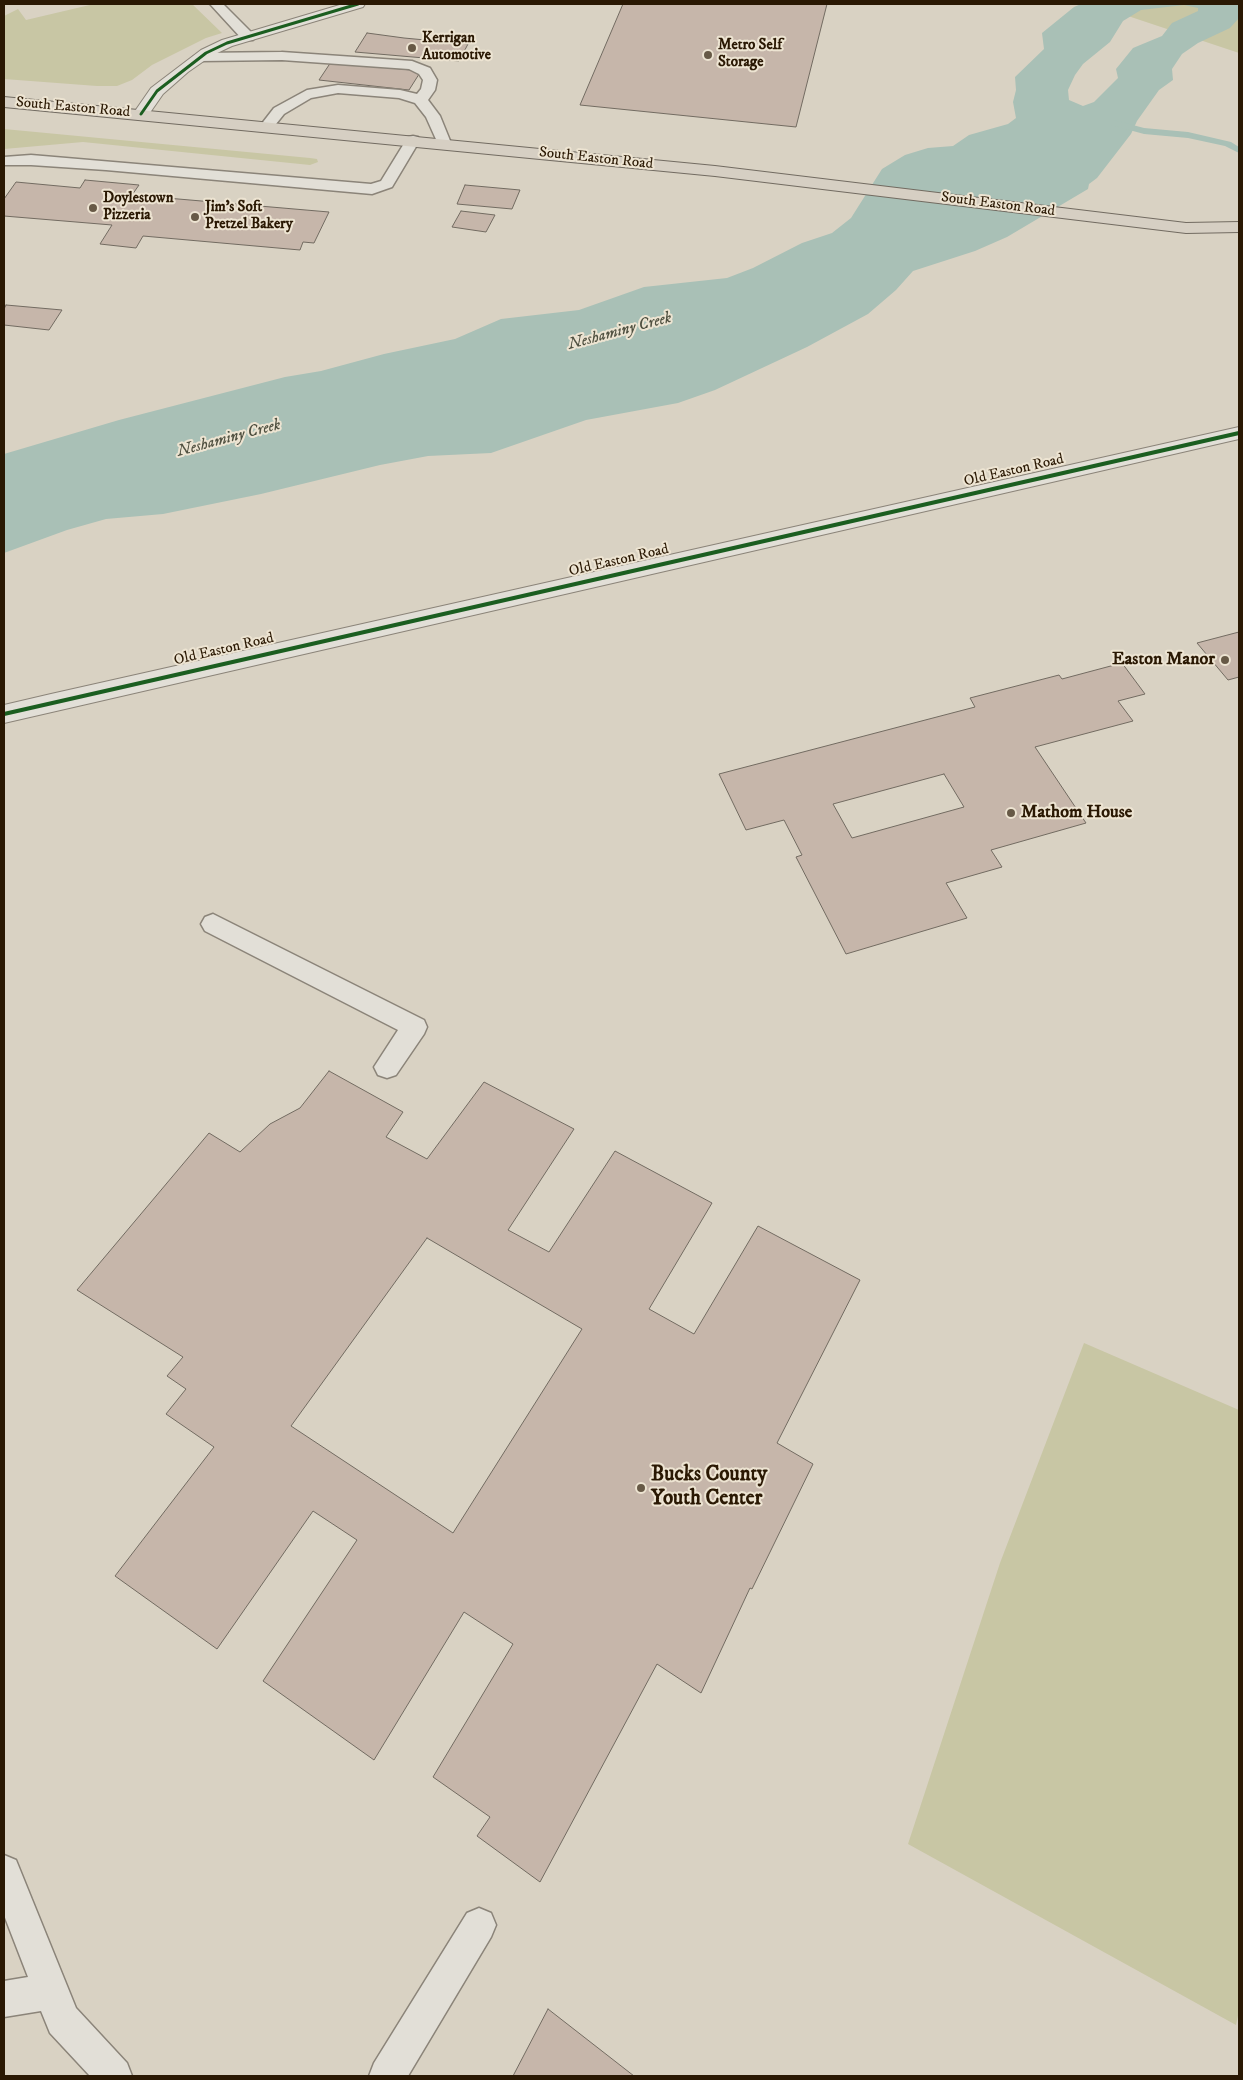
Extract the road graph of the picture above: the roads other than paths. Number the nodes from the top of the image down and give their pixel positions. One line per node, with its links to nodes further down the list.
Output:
1 (216, 4): 3 (lane)
2 (358, 4): 3 (street)
3 (248, 37): 4 (street)
4 (200, 57): 5 (lane); 7 (street)
5 (420, 100): 8 (lane); 10 (lane)
6 (4, 102): 7 (highway, South Easton Road)
7 (141, 114): 8 (highway, South Easton Road)
8 (267, 126): 9 (highway, South Easton Road)
9 (413, 140): 10 (highway, South Easton Road); 11 (lane)
10 (444, 144): 13 (highway, South Easton Road)
11 (4, 161)
12 (1239, 227): 13 (highway, South Easton Road)
13 (1186, 228): 14 (highway, South Easton Road)
14 (1239, 243)
15 (1239, 433): 16 (street, Old Easton Road)
16 (4, 714)
17 (213, 924): 18 (lane)
18 (388, 1067)
19 (4, 1872): 21 (lane)
20 (480, 1925): 24 (lane)
21 (52, 1991): 22 (lane); 23 (lane)
22 (4, 1999)
23 (114, 2076)
24 (387, 2076)

